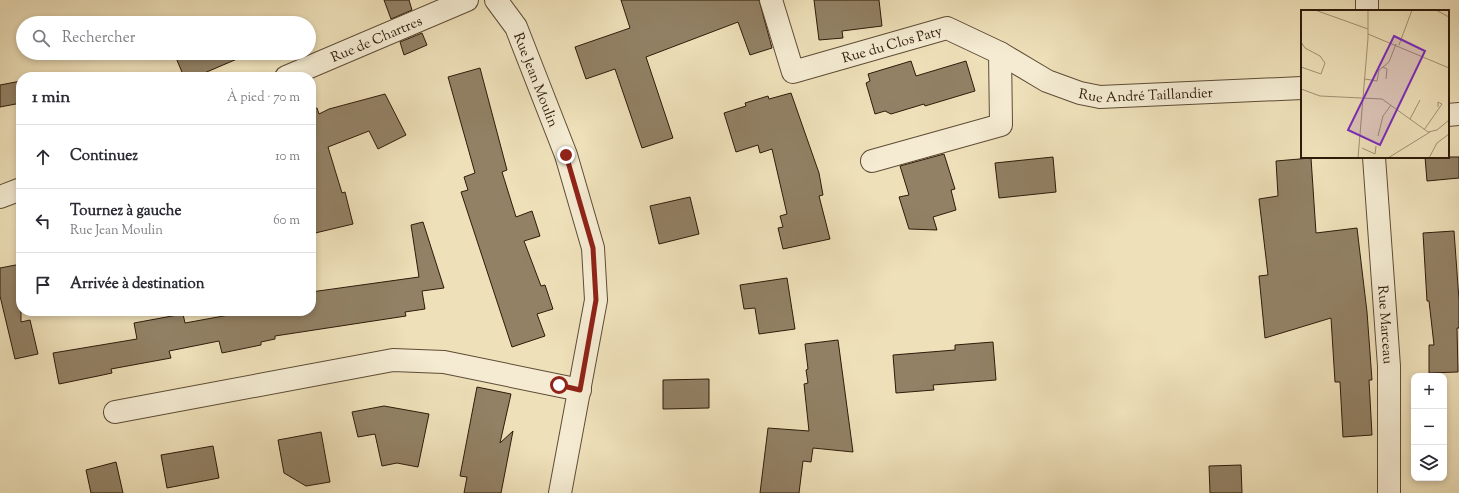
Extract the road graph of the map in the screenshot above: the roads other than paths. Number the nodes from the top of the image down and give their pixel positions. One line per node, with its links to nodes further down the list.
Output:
1 (467, 0): 5 (street, Rue de Chartres)
2 (496, 0): 11 (street, Rue Jean Moulin)
3 (771, 0): 4 (street, Rue du Clos Paty)
4 (1000, 53): 6 (street, Rue André Taillandier); 8 (street)
5 (298, 72)
6 (1301, 88)
7 (1374, 158): 14 (street, Rue Marceau)
8 (872, 161)
9 (16, 191): 10 (street)
10 (0, 197)
11 (580, 390): 12 (street); 13 (street, Rue Jean Moulin)
12 (114, 412)
13 (560, 493)
14 (1389, 493)

